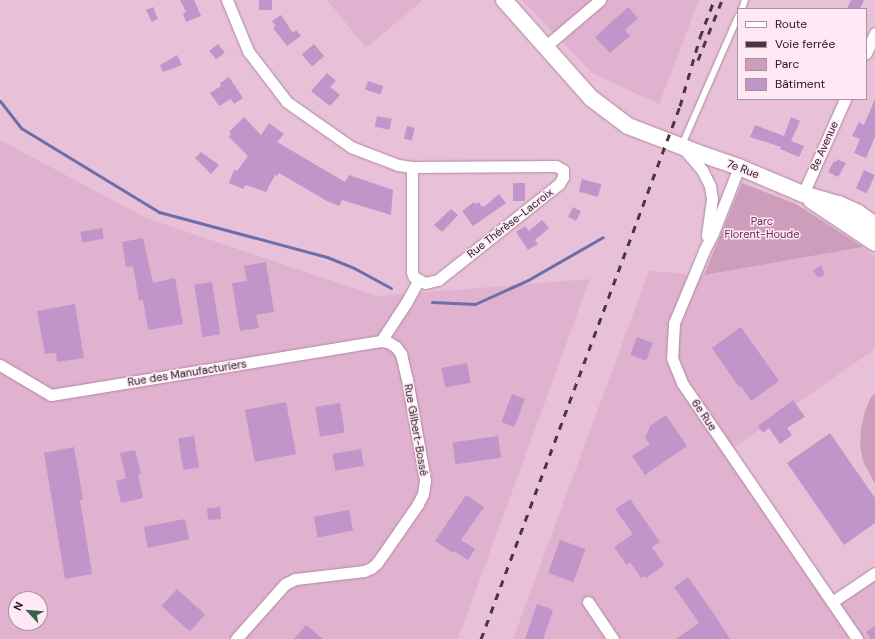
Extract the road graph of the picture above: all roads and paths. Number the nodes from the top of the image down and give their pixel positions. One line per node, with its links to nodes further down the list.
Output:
1 (227, 0): 11 (street, Rue Thérèse-Lacroix)
2 (504, 0): 6 (main road, 7e Rue)
3 (600, 0): 6 (street)
4 (737, 19): 9 (lane)
5 (875, 33): 7 (street)
6 (546, 46): 9 (main road, 7e Rue)
7 (867, 51)
8 (846, 100): 12 (street, 8e Avenue)
9 (682, 146): 10 (main road, 7e Rue); 15 (street)
10 (739, 166): 12 (main road, 7e Rue); 15 (street, 6e Rue)
11 (412, 167): 16 (street); 16 (street, Rue Thérèse-Lacroix)
12 (803, 194): 13 (main road, 7e Rue); 14 (main road, 7e Rue)
13 (875, 225)
14 (875, 243)
15 (704, 251): 21 (street, 6e Rue)
16 (418, 281): 17 (street)
17 (381, 341): 18 (street, Rue des Manufacturiers); 22 (street, Rue Gilbert-Bossé)
18 (0, 365)
19 (875, 572): 21 (street)
20 (588, 602): 23 (street)
21 (832, 602): 24 (street, 6e Rue)
22 (236, 639)
23 (613, 639)
24 (857, 639)

